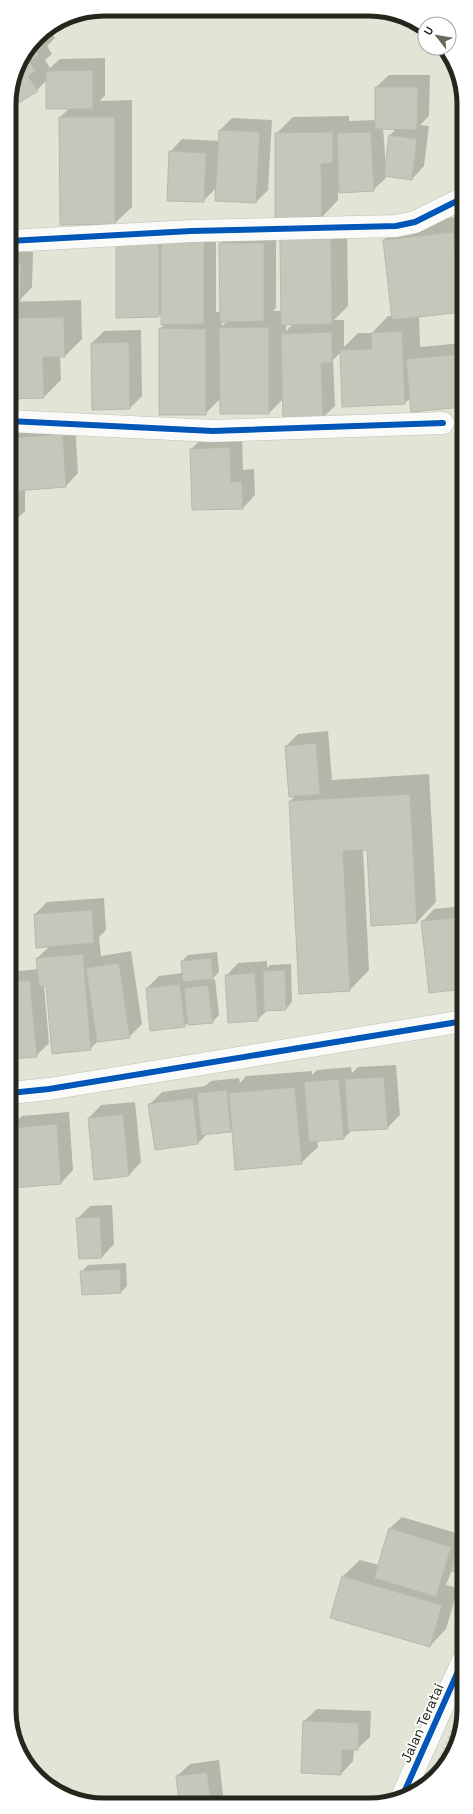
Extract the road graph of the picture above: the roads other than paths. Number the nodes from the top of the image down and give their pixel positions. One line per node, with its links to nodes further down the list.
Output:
1 (457, 201): 2 (street)
2 (16, 241)
3 (16, 421): 4 (street)
4 (443, 423)
5 (457, 1022): 6 (street)
6 (16, 1092)
7 (457, 1674): 8 (street, Jalan Teratai)
8 (405, 1790)

